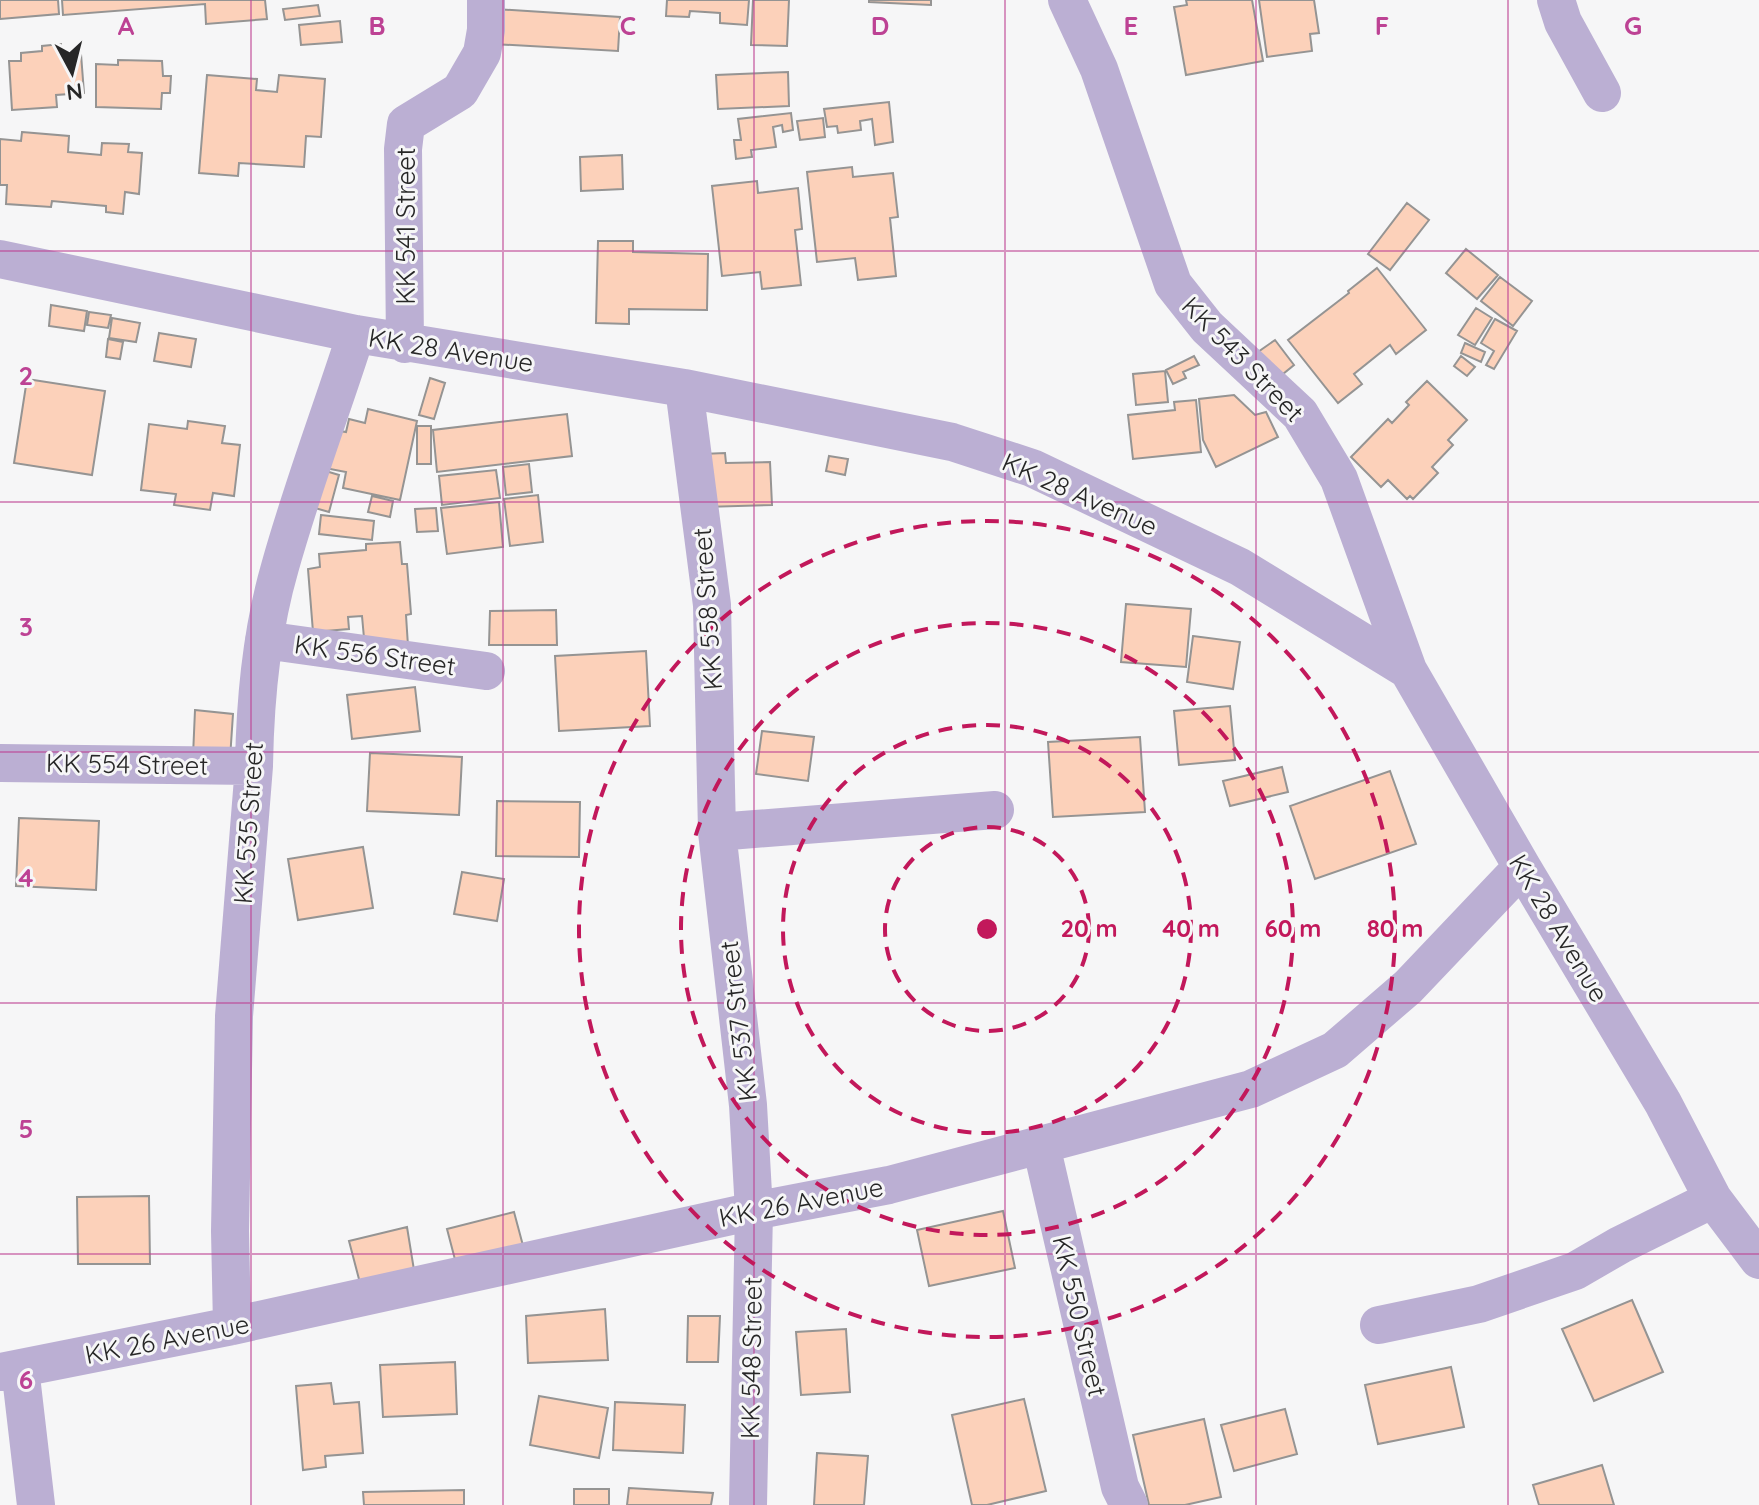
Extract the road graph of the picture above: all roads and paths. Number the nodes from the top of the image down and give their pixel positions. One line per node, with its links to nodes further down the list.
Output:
1 (486, 0): 7 (street, KK 541 Street)
2 (1067, 0): 10 (street, KK 543 Street)
3 (1556, 0): 4 (street)
4 (1602, 93)
5 (0, 259): 6 (street, KK 28 Avenue)
6 (356, 334): 7 (street, KK 28 Avenue); 9 (street, KK 535 Street)
7 (405, 344): 8 (street, KK 28 Avenue)
8 (684, 388): 10 (street, KK 28 Avenue); 15 (street, KK 558 Street)
9 (264, 640): 11 (street, KK 556 Street); 13 (street, KK 535 Street)
10 (1408, 670): 16 (street, KK 28 Avenue)
11 (486, 671)
12 (0, 763): 13 (street, KK 554 Street)
13 (254, 766): 22 (street, KK 535 Street)
14 (995, 810): 15 (street)
15 (717, 832): 19 (street, KK 537 Street)
16 (1522, 867): 17 (street, KK 26 Avenue); 18 (street, KK 28 Avenue)
17 (1041, 1145): 19 (street, KK 26 Avenue); 24 (street, KK 550 Street)
18 (1713, 1199): 20 (street, KK 28 Avenue); 21 (street)
19 (754, 1211): 22 (street, KK 26 Avenue); 26 (street, KK 548 Street)
20 (1759, 1260)
21 (1379, 1325)
22 (232, 1326): 23 (street, KK 26 Avenue)
23 (10, 1370): 25 (street)
24 (1124, 1496)
25 (36, 1505)
26 (748, 1505)

